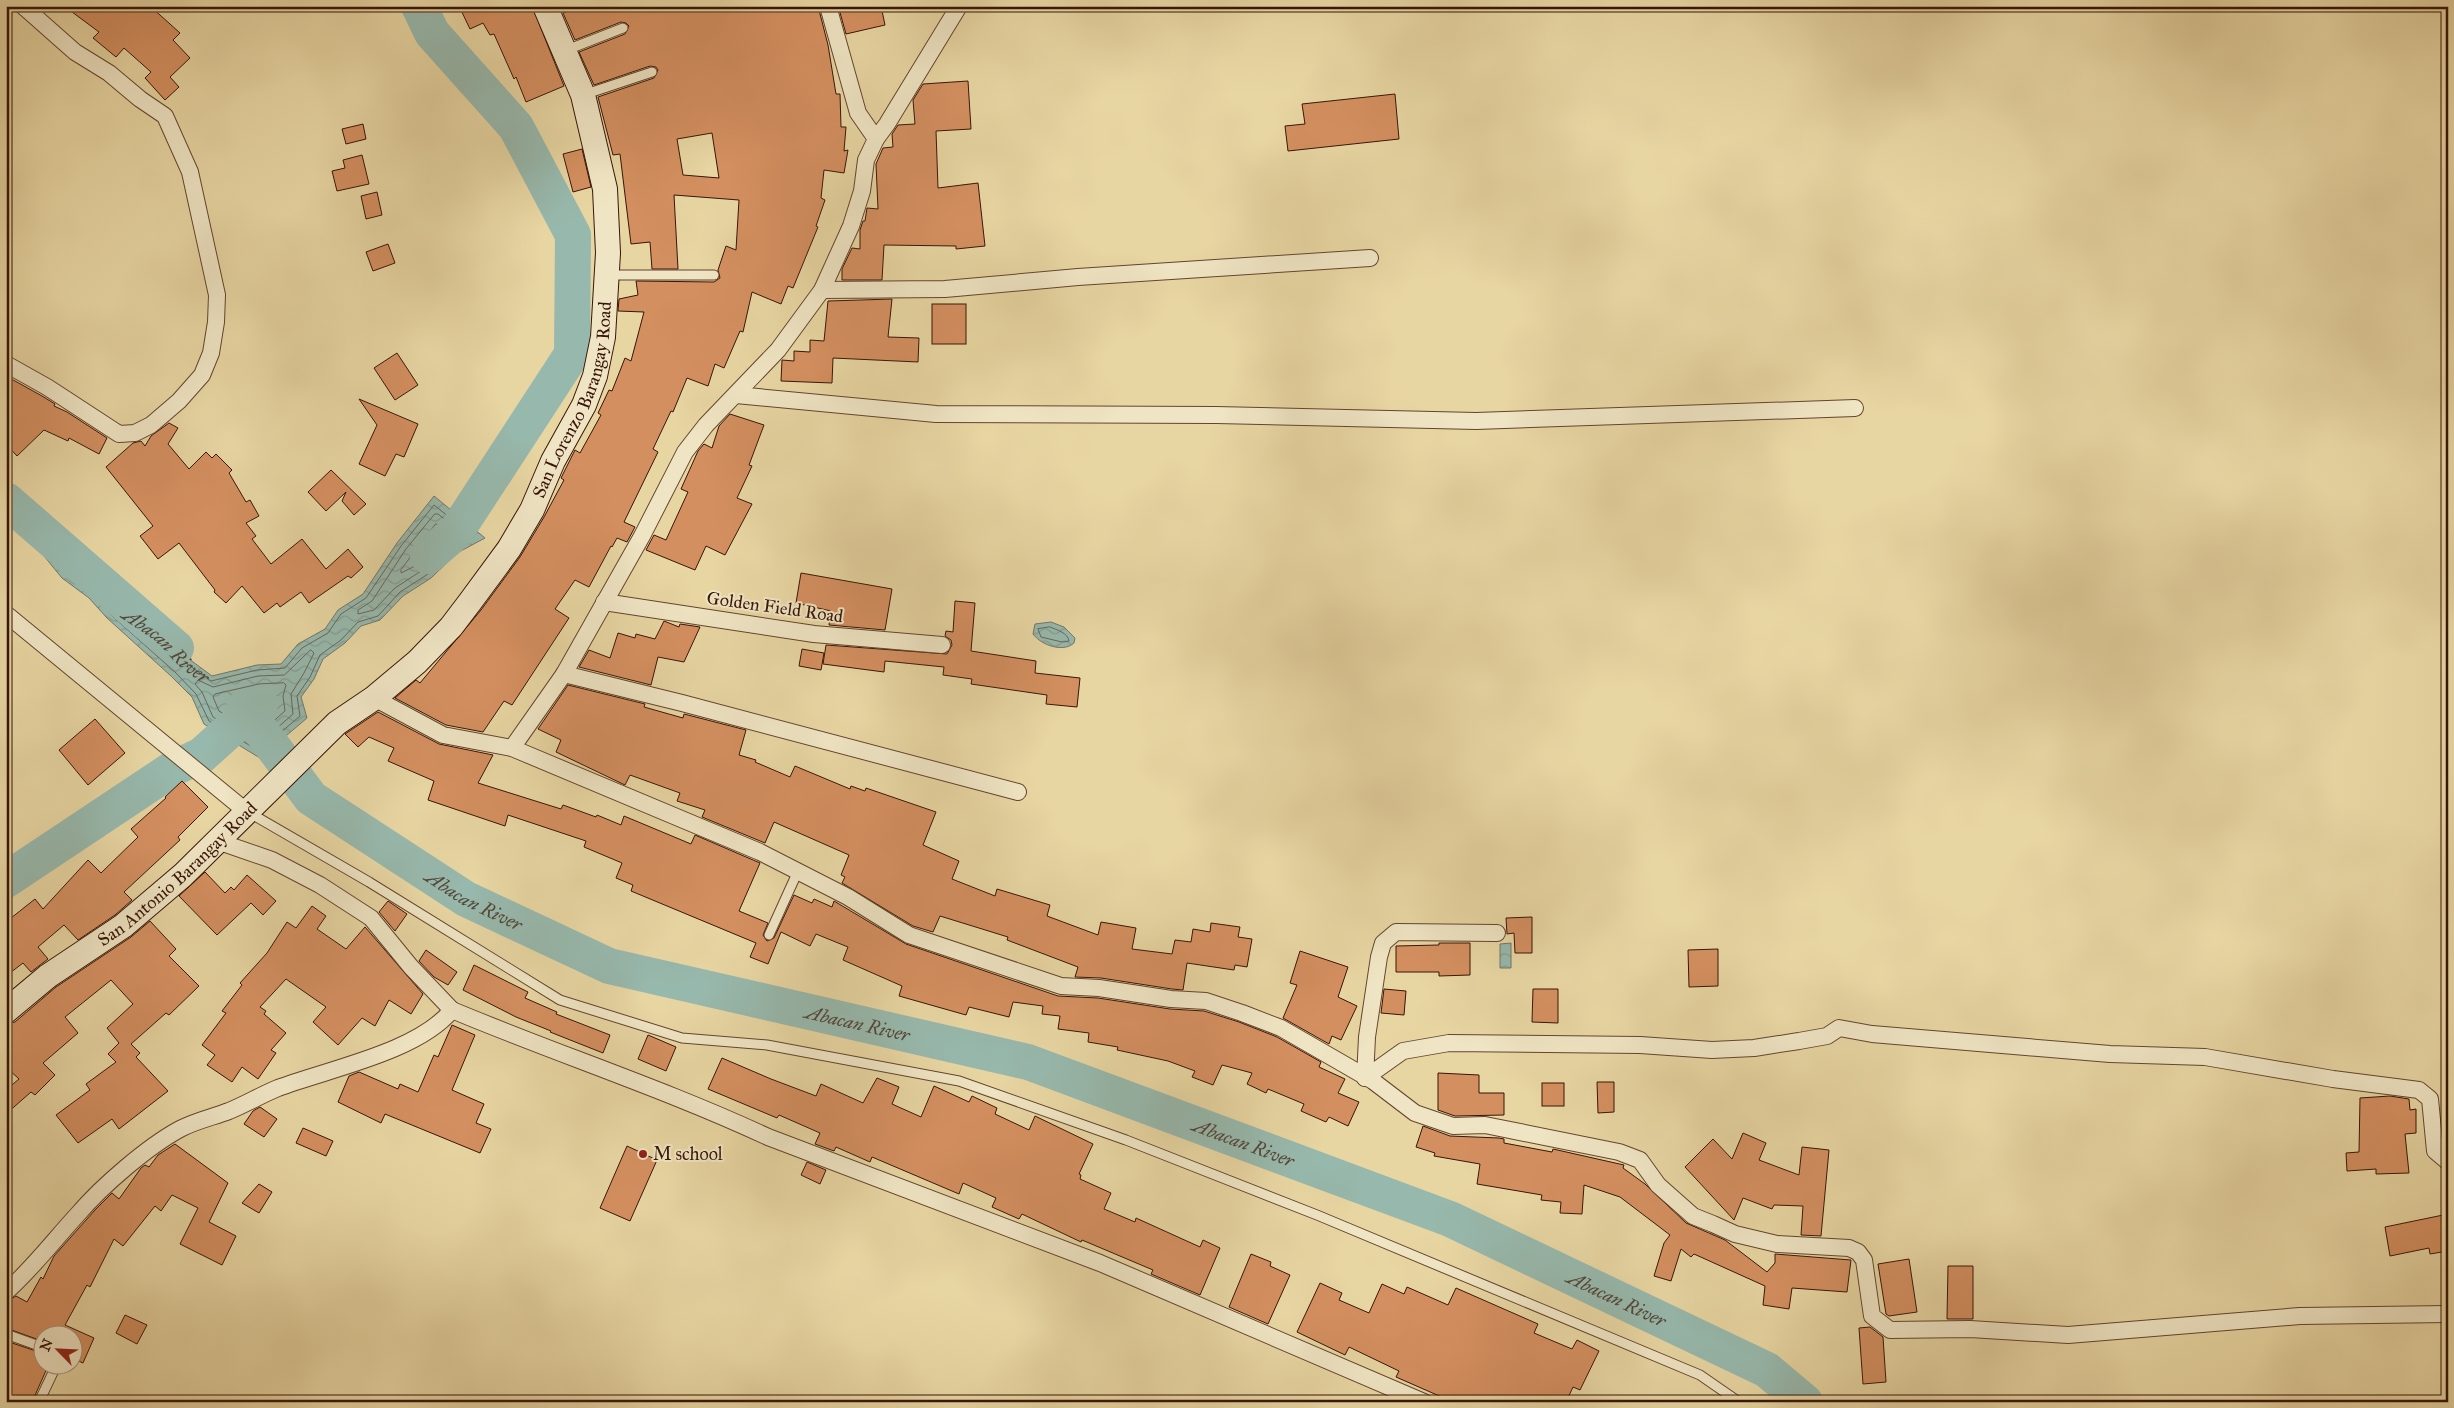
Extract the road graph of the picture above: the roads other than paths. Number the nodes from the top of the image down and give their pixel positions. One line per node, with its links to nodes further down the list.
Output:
1 (23, 6): 14 (street)
2 (545, 6): 6 (street, San Lorenzo Barangay Road)
3 (828, 6): 9 (street)
4 (959, 6): 9 (street)
5 (623, 28): 6 (lane)
6 (564, 51): 8 (street, San Lorenzo Barangay Road)
7 (652, 72): 8 (lane)
8 (583, 95): 11 (street, San Lorenzo Barangay Road)
9 (876, 139): 13 (street)
10 (1370, 258): 13 (street)
11 (607, 274): 12 (lane); 21 (street, San Lorenzo Barangay Road)
12 (714, 274)
13 (822, 290): 15 (street)
14 (6, 364)
15 (736, 395): 16 (street); 17 (street)
16 (1855, 408)
17 (604, 602): 19 (street, Golden Field Road); 20 (street)
18 (6, 614): 25 (street)
19 (942, 645)
20 (564, 674): 23 (street); 24 (street)
21 (374, 698): 22 (street, San Lorenzo Barangay Road); 23 (street)
22 (337, 723): 25 (street, San Antonio Barangay Road)
23 (512, 748): 27 (street)
24 (1018, 792)
25 (252, 807): 26 (street, San Antonio Barangay Road); 41 (lane)
26 (217, 841): 30 (street); 31 (street, San Antonio Barangay Road)
27 (798, 871): 29 (lane); 32 (street)
28 (1497, 933): 32 (street)
29 (769, 935)
30 (452, 1010): 34 (street); 40 (street)
31 (6, 1011)
32 (1365, 1078): 33 (street); 35 (street)
33 (2448, 1162)
34 (6, 1292)
35 (2448, 1314)
36 (6, 1334): 37 (lane)
37 (32, 1343)
38 (51, 1376): 39 (lane)
39 (39, 1402)
40 (1424, 1402)
41 (1739, 1402)

